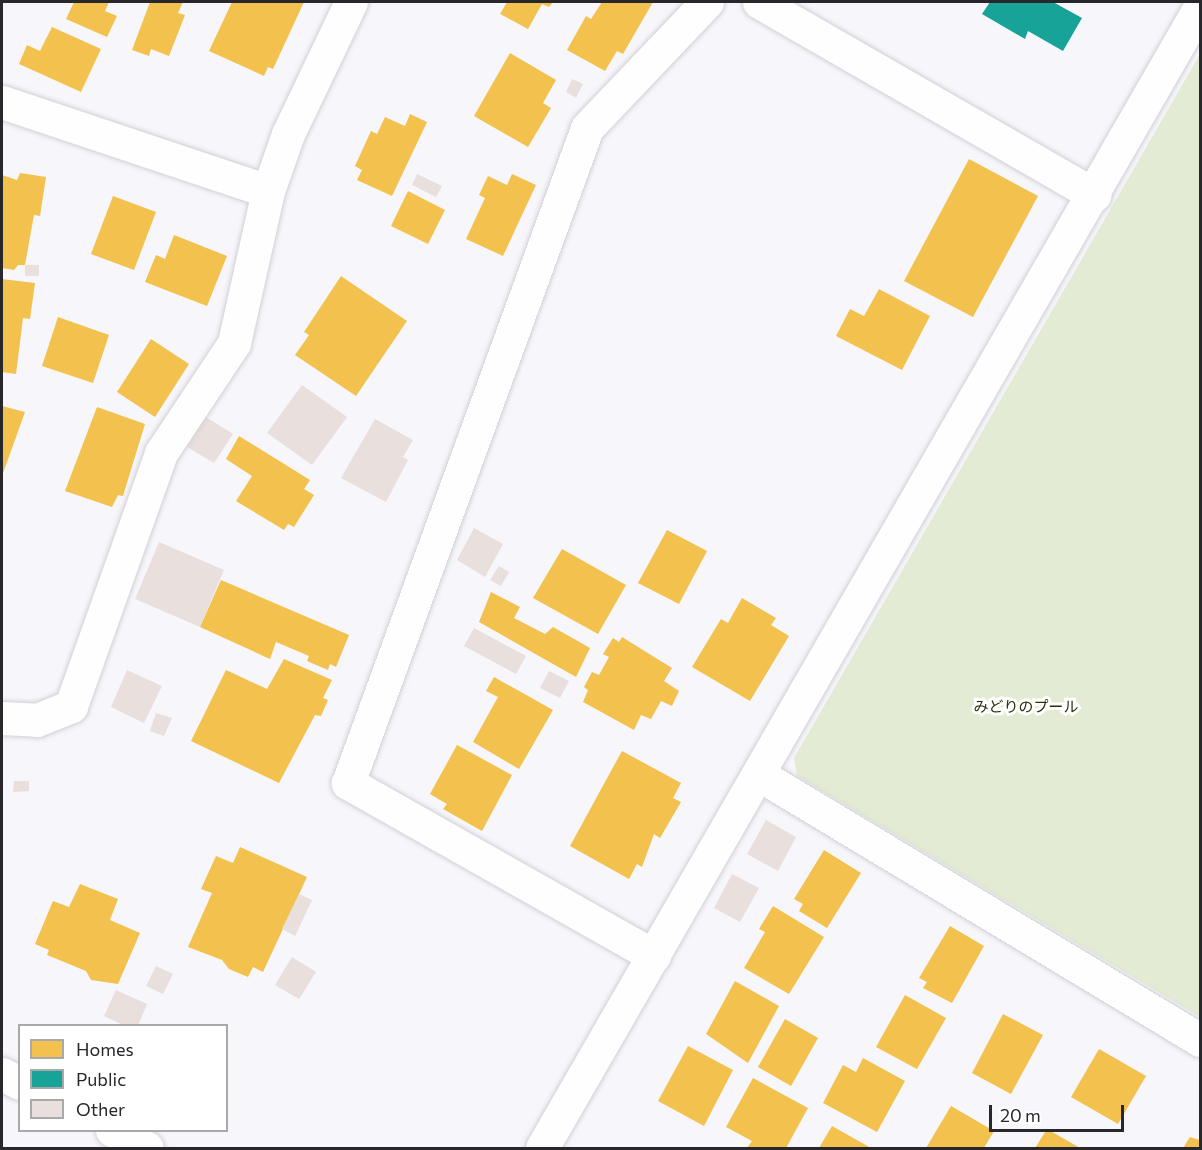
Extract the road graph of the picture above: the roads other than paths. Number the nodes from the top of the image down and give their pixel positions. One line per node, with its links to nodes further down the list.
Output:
1 (351, 2): 6 (street)
2 (707, 2): 10 (street)
3 (759, 2): 7 (street)
4 (1200, 7): 7 (street)
5 (2, 102): 6 (street)
6 (268, 191): 8 (street)
7 (1094, 195): 9 (street)
8 (2, 718)
9 (758, 774): 10 (street); 11 (street)
10 (654, 956): 16 (street)
11 (1200, 1040)
12 (2, 1074): 13 (street)
13 (18, 1082)
14 (114, 1132): 15 (street)
15 (147, 1149)
16 (542, 1149)

